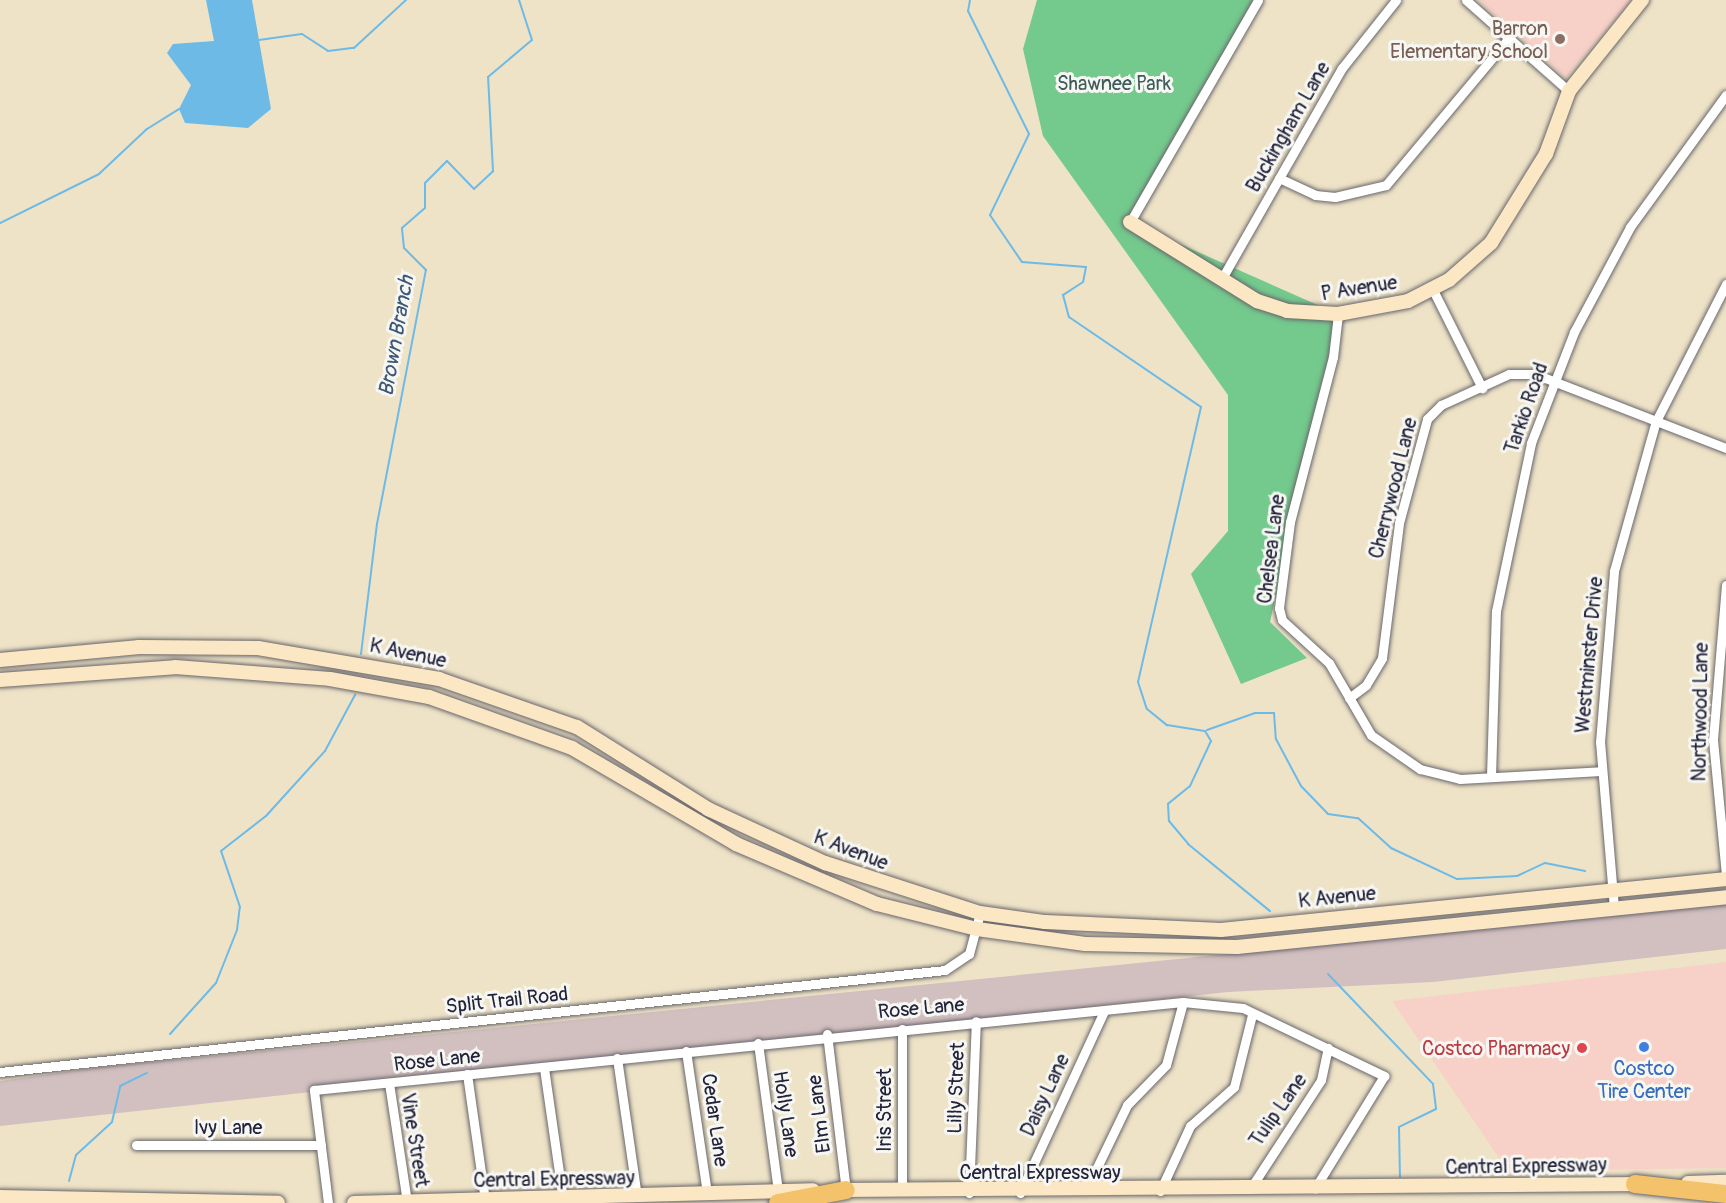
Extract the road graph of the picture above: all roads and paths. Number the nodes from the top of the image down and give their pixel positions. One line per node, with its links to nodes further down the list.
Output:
1 (1258, 0): 9 (street)
2 (1396, 0): 8 (street, Buckingham Lane)
3 (1466, 0): 5 (street)
4 (1642, 0): 6 (main road, P Avenue)
5 (1509, 38): 6 (street); 8 (street)
6 (1569, 91): 12 (main road, P Avenue)
7 (1726, 95): 14 (street, Tarkio Road)
8 (1279, 178): 10 (street, Buckingham Lane)
9 (1130, 222): 10 (main road, P Avenue)
10 (1221, 280): 13 (main road, P Avenue)
11 (1726, 284): 16 (street, Westminster Drive)
12 (1433, 290): 13 (main road, P Avenue); 15 (street)
13 (1338, 314): 28 (street, Chelsea Lane)
14 (1553, 381): 15 (street, Cherrywood Lane); 16 (street, Cherrywood Lane); 31 (street, Tarkio Road)
15 (1482, 388): 28 (street, Cherrywood Lane)
16 (1656, 421): 17 (street, Cherrywood Lane); 30 (street, Westminster Drive)
17 (1726, 448)
18 (1726, 585): 35 (street, Northwood Lane)
19 (176, 647): 20 (main road, K Avenue); 21 (main road, K Avenue); 23 (main road)
20 (284, 652): 25 (main road); 27 (main road, K Avenue)
21 (42, 654): 22 (main road, K Avenue); 24 (main road)
22 (0, 660)
23 (176, 667): 24 (main road, K Avenue); 25 (main road, K Avenue)
24 (44, 674): 26 (main road, K Avenue)
25 (282, 674): 29 (main road, K Avenue)
26 (0, 680)
27 (453, 683): 29 (main road); 32 (main road, K Avenue)
28 (1349, 698): 31 (street, Chelsea Lane)
29 (448, 702): 33 (main road, K Avenue)
30 (1601, 771): 31 (street, Chelsea Lane); 38 (street, Westminster Drive)
31 (1491, 777)
32 (708, 809): 33 (main road); 34 (main road, K Avenue)
33 (699, 825): 37 (main road, K Avenue)
34 (839, 868): 37 (main road); 41 (main road, K Avenue)
35 (1726, 874)
36 (1726, 879): 38 (main road, K Avenue)
37 (834, 887): 43 (main road, K Avenue)
38 (1612, 890): 40 (street, Westminster Drive); 42 (main road, K Avenue)
39 (1726, 897): 40 (main road, K Avenue)
40 (1614, 908): 44 (main road, K Avenue)
41 (980, 913): 42 (main road, K Avenue); 43 (street, Split Trail Road)
42 (1339, 916): 44 (main road)
43 (977, 929): 44 (main road, K Avenue); 56 (street, Split Trail Road)
44 (1341, 938)
45 (1183, 1002): 46 (street, Rose Lane); 47 (street, Rose Lane); 68 (street)
46 (1104, 1011): 48 (street, Rose Lane); 70 (street, Daisy Lane)
47 (1252, 1015): 52 (street, Rose Lane); 67 (street)
48 (976, 1021): 49 (street, Rose Lane); 69 (street, Lilly Street)
49 (902, 1029): 50 (street, Rose Lane); 66 (street, Iris Street)
50 (827, 1034): 51 (street, Rose Lane); 64 (street, Elm Lane)
51 (758, 1043): 53 (street, Rose Lane); 75 (street, Holly Lane)
52 (1328, 1048): 63 (street, Rose Lane); 65 (street, Tulip Lane)
53 (686, 1051): 54 (street, Rose Lane); 71 (street, Cedar Lane)
54 (617, 1058): 55 (street, Rose Lane); 74 (street)
55 (544, 1068): 57 (street, Rose Lane); 76 (street)
56 (0, 1072)
57 (467, 1074): 58 (street, Rose Lane); 77 (street)
58 (388, 1083): 60 (street, Rose Lane); 78 (street, Vine Street)
59 (136, 1145): 60 (street, Ivy Lane)
60 (321, 1145): 80 (street)
61 (1726, 1182): 62 (main road, Central Expressway)
62 (1635, 1184): 63 (main road, Central Expressway); 72 (highway)
63 (1315, 1188): 65 (main road, Central Expressway)
64 (846, 1190): 66 (main road, Central Expressway); 75 (highway)
65 (1250, 1190): 67 (main road, Central Expressway)
66 (902, 1191): 69 (main road, Central Expressway)
67 (1160, 1191): 68 (main road, Central Expressway)
68 (1085, 1192): 70 (main road, Central Expressway)
69 (969, 1193): 70 (main road, Central Expressway)
70 (1020, 1193)
71 (707, 1194): 74 (main road, Central Expressway); 75 (main road, Central Expressway)
72 (1726, 1194)
73 (0, 1197): 79 (main road)
74 (637, 1197): 76 (main road, Central Expressway)
75 (778, 1197)
76 (563, 1200): 77 (main road, Central Expressway)
77 (485, 1201): 78 (main road, Central Expressway)
78 (406, 1202): 81 (main road, Central Expressway)
79 (278, 1203)
80 (328, 1203)
81 (354, 1203)

